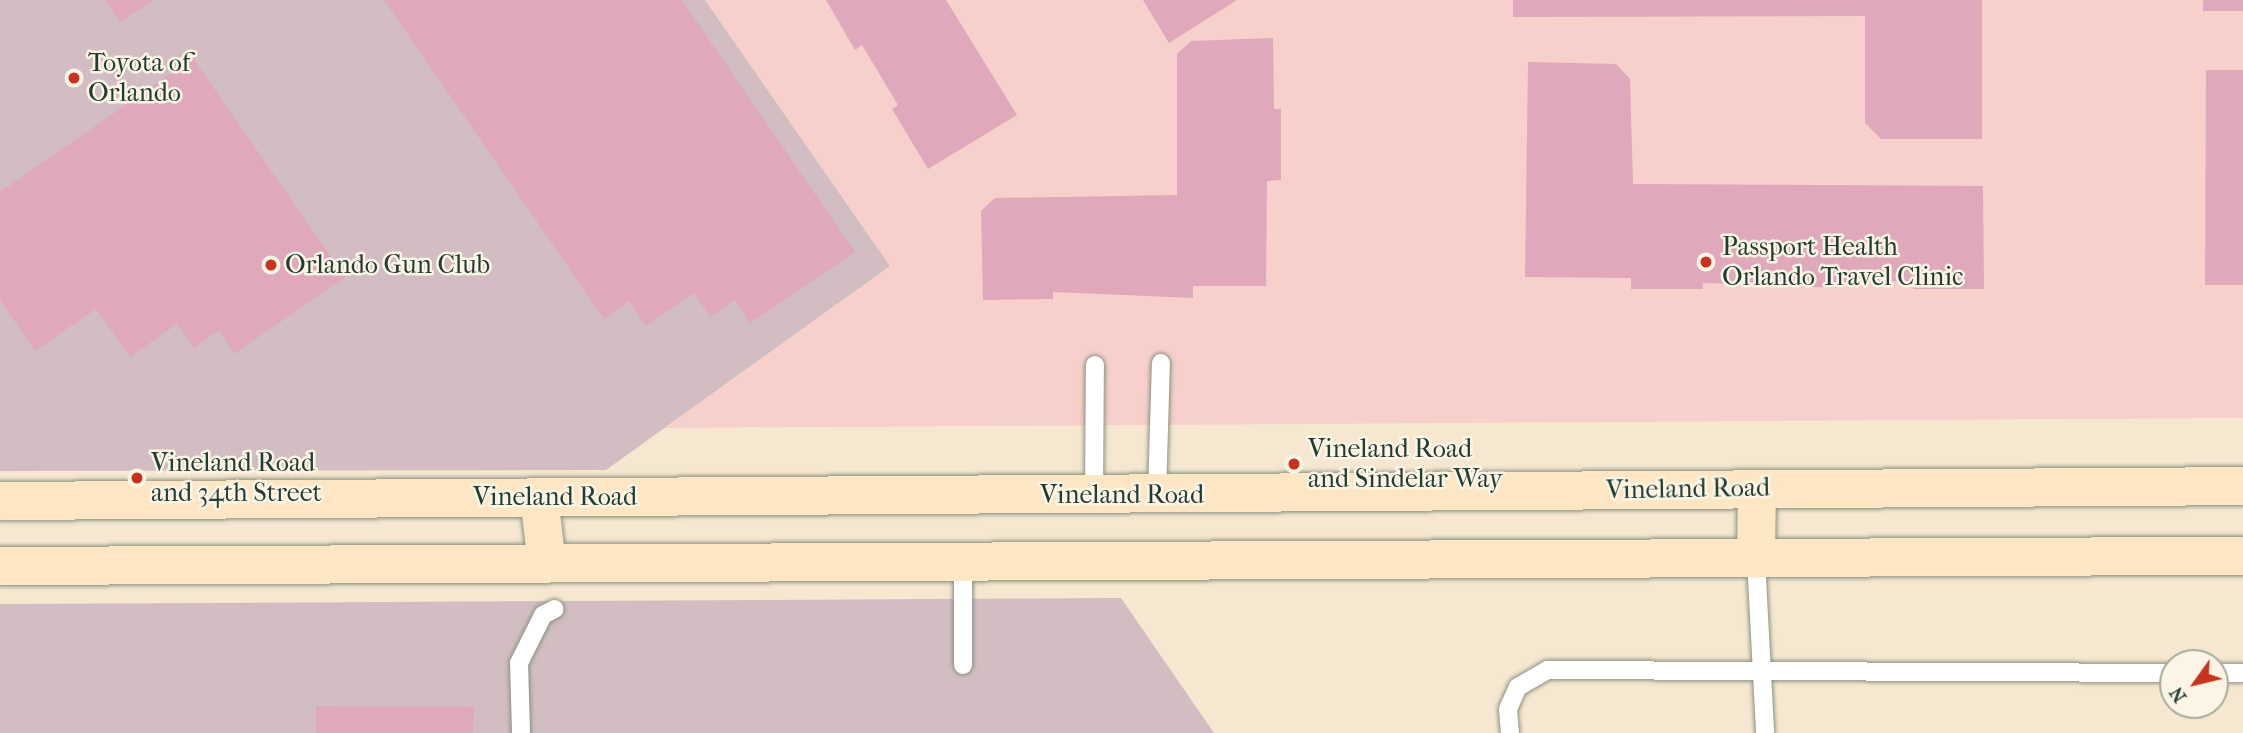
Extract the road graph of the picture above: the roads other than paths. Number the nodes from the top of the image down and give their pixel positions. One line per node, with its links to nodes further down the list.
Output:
1 (1161, 363): 6 (lane)
2 (1095, 365): 5 (lane)
3 (2243, 486): 4 (street, Vineland Road)
4 (1758, 489): 6 (street, Vineland Road); 10 (street)
5 (1094, 495): 6 (street, Vineland Road); 7 (street, Vineland Road)
6 (1157, 495)
7 (539, 497): 8 (street, Vineland Road); 12 (street)
8 (0, 501)
9 (2243, 556): 10 (street)
10 (1756, 559): 11 (street); 16 (lane)
11 (963, 562): 12 (street); 15 (lane)
12 (547, 564): 13 (street)
13 (0, 566)
14 (555, 609): 18 (lane)
15 (963, 665)
16 (1764, 671): 17 (lane); 19 (lane); 20 (lane)
17 (2159, 673)
18 (521, 733)
19 (1510, 733)
20 (1765, 733)

